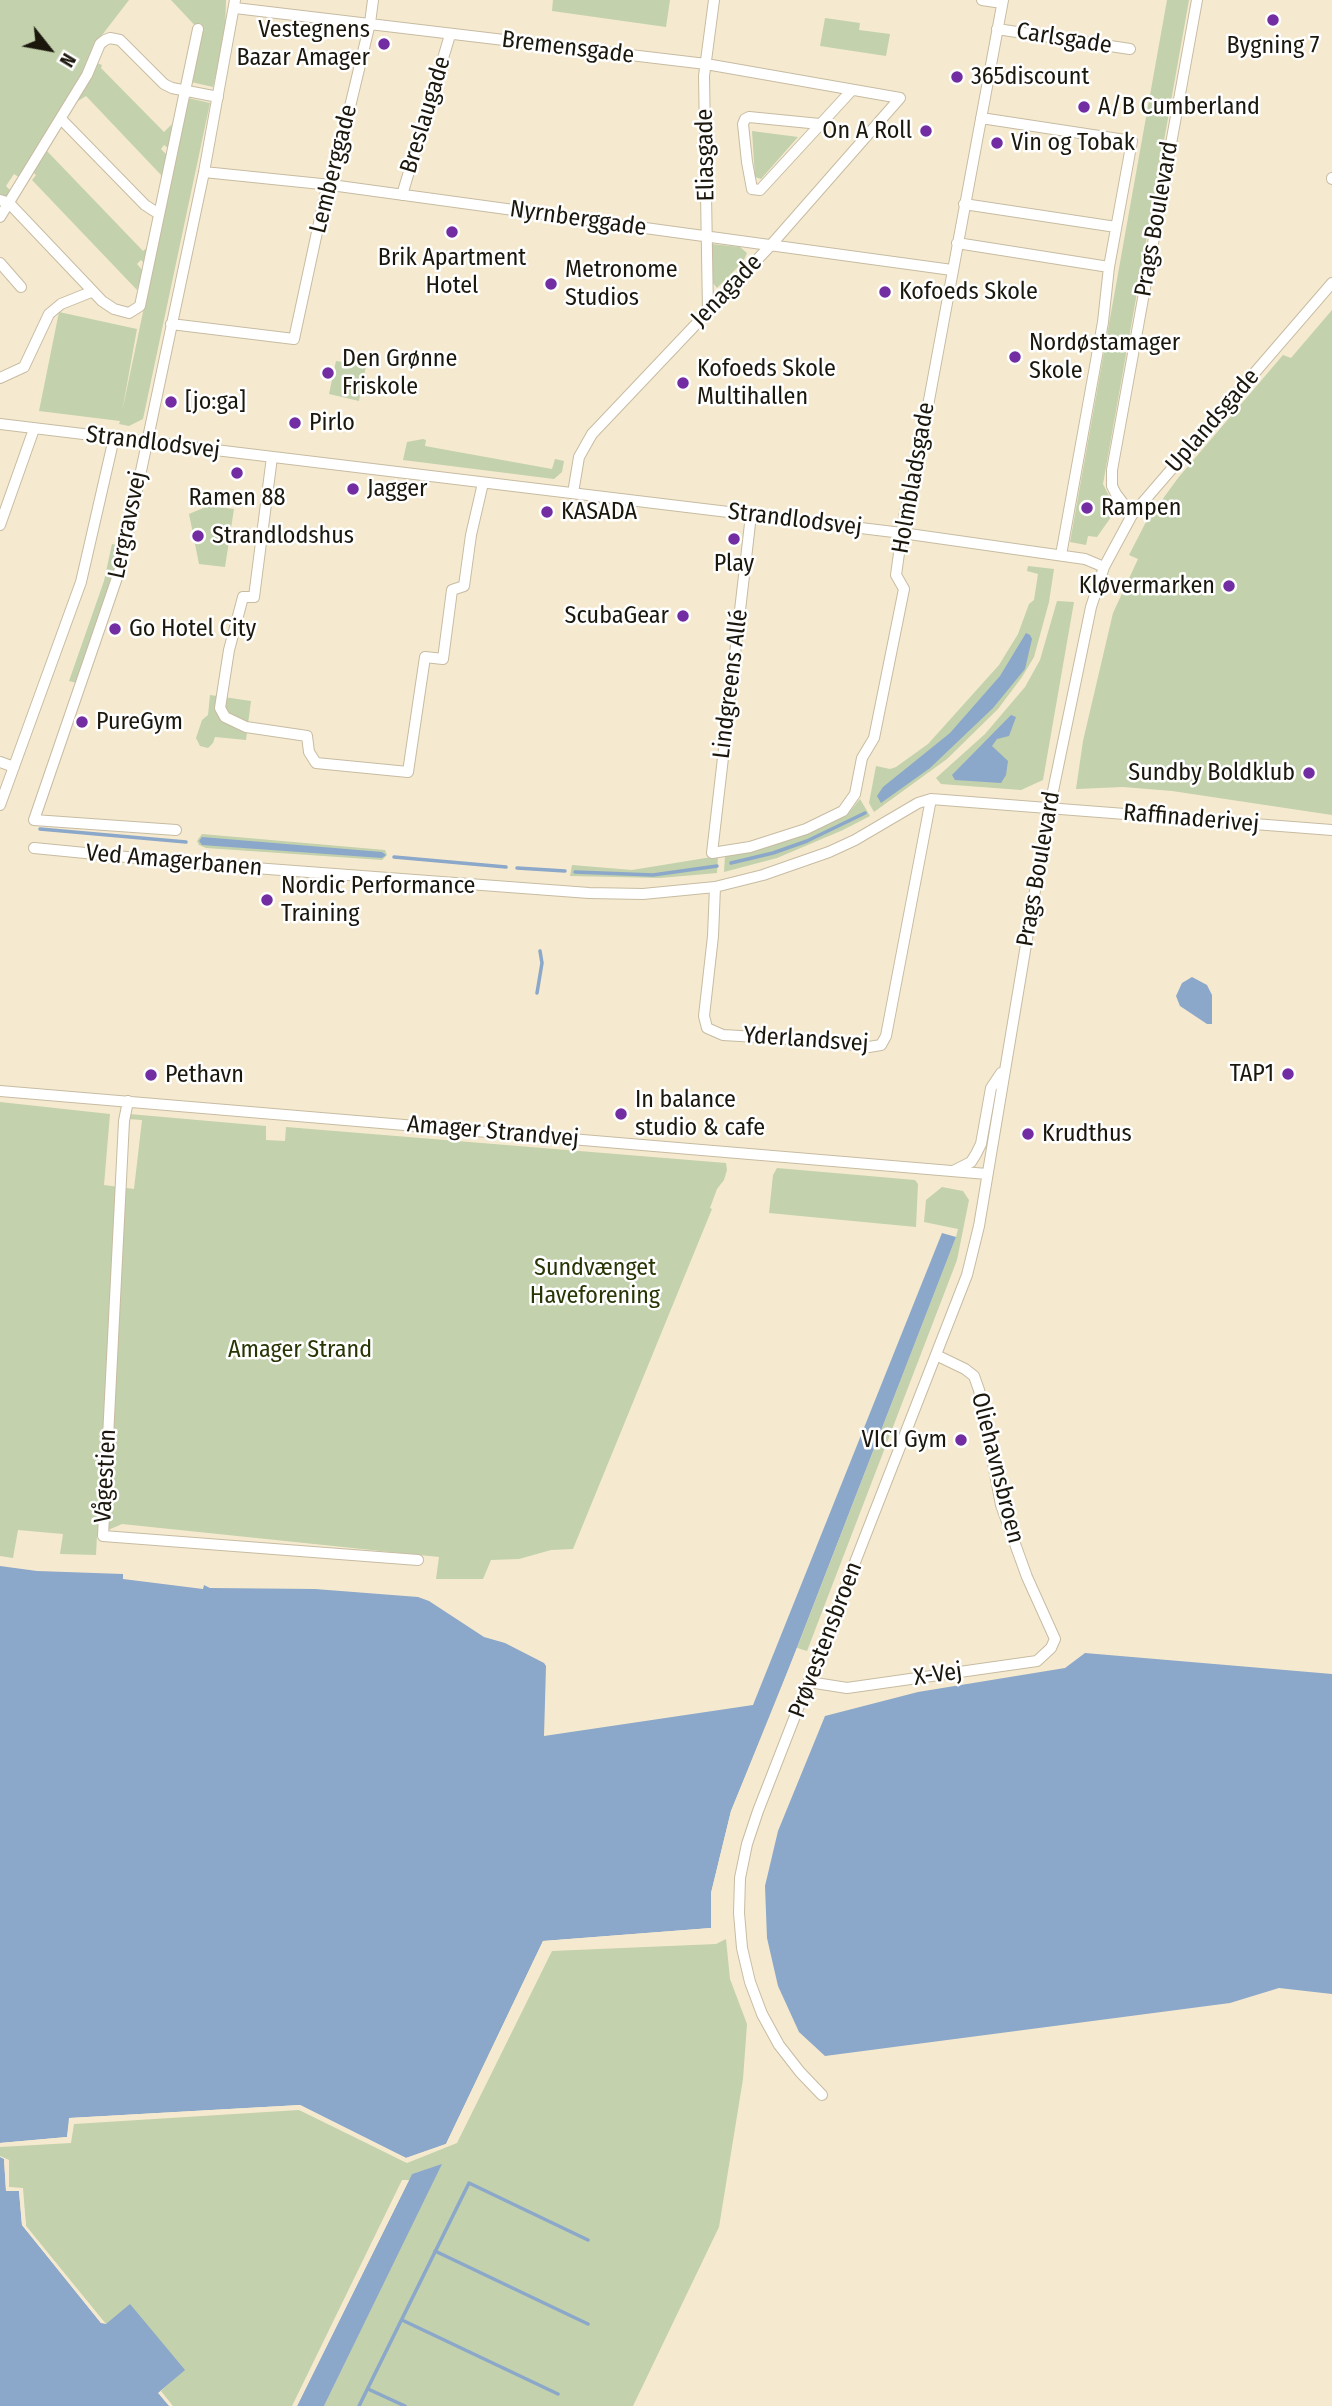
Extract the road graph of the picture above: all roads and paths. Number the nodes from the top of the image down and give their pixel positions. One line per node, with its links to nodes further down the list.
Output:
1 (373, 0): 7 (street, Lemberggade)
2 (714, 0): 12 (street, Eliasgade)
3 (982, 0): 5 (street)
4 (1197, 0): 48 (street, Prags Boulevard)
5 (1003, 2): 9 (street, Holmbladsgade)
6 (235, 4): 7 (street, Bremensgade); 15 (street, Lergravsvej)
7 (370, 23): 10 (street, Bremensgade); 21 (street, Lemberggade)
8 (198, 29): 13 (street)
9 (998, 29): 11 (street, Carlsgade); 17 (street, Holmbladsgade)
10 (450, 35): 12 (street, Bremensgade); 22 (street, Breslaugade)
11 (1130, 50)
12 (706, 64): 14 (street, Bremensgade); 28 (street, Eliasgade)
13 (185, 89): 15 (street); 18 (street); 25 (street)
14 (852, 90): 16 (street, Bremensgade); 19 (street)
15 (218, 97): 20 (street, Lergravsvej)
16 (900, 98): 30 (street, Jenagade)
17 (981, 118): 24 (street, Holmbladsgade); 27 (street, Prags Boulevard)
18 (61, 119): 23 (street); 25 (street)
19 (820, 124): 19 (street)
20 (204, 172): 21 (street, Nyrnberggade); 38 (street, Lergravsvej)
21 (331, 185): 22 (street, Nyrnberggade); 38 (street, Lemberggade)
22 (402, 195): 28 (street, Nyrnberggade)
23 (4, 201): 26 (street); 36 (street)
24 (964, 204): 27 (street); 29 (street, Holmbladsgade)
25 (159, 214): 36 (street)
26 (0, 217)
27 (1116, 227): 32 (street, Prags Boulevard)
28 (708, 237): 30 (street, Nyrnberggade); 37 (street, Eliasgade)
29 (957, 243): 32 (street); 33 (street, Holmbladsgade)
30 (771, 245): 33 (street, Nyrnberggade); 37 (street, Jenagade)
31 (0, 263): 35 (street)
32 (1109, 267): 51 (street, Prags Boulevard)
33 (952, 270): 50 (street, Holmbladsgade)
34 (1332, 282): 48 (street, Uplandsgade)
35 (21, 287)
36 (91, 292): 39 (street)
37 (708, 311): 46 (street, Jenagade)
38 (171, 324): 43 (street, Lergravsvej)
39 (0, 378)
40 (0, 424): 41 (street, Strandlodsvej)
41 (34, 429): 42 (street, Strandlodsvej); 49 (street)
42 (114, 438): 43 (street, Strandlodsvej); 54 (street, Lergravsvej)
43 (146, 442): 44 (street, Strandlodsvej); 58 (street, Lergravsvej)
44 (272, 457): 45 (street, Strandlodsvej); 45 (street)
45 (483, 483): 46 (street, Strandlodsvej)
46 (573, 493): 47 (street, Strandlodsvej)
47 (751, 515): 50 (street, Strandlodsvej); 61 (street, Lindgreens Allé)
48 (1132, 515): 52 (street, Uplandsgade)
49 (0, 525)
50 (902, 533): 51 (street, Strandlodsvej); 61 (street, Holmbladsgade)
51 (1061, 555): 52 (street, Strandlodsvej)
52 (1104, 567): 57 (street, Prags Boulevard)
53 (0, 762): 54 (street)
54 (14, 767): 56 (street, Lergravsvej)
55 (931, 799): 57 (street); 62 (street, Ved Amagerbanen); 62 (street, Yderlandsvej)
56 (0, 805)
57 (1050, 808): 59 (street, Raffinaderivej); 63 (street, Prags Boulevard)
58 (176, 830)
59 (1332, 830)
60 (34, 848): 62 (street, Ved Amagerbanen)
61 (712, 853)
62 (715, 887)
63 (1005, 1068): 66 (street); 67 (street, Prags Boulevard)
64 (0, 1091): 65 (street, Amager Strandvej)
65 (128, 1101): 66 (street, Amager Strandvej); 69 (street, Vågestien)
66 (953, 1171): 67 (street, Amager Strandvej)
67 (987, 1174): 68 (street, Prøvestensbroen)
68 (936, 1355): 70 (street, Oliehavnsbroen); 71 (street, Prøvestensbroen)
69 (418, 1560)
70 (1055, 1639): 71 (street, X-Vej)
71 (810, 1682): 72 (street, Prøvestensbroen)
72 (822, 2095)

